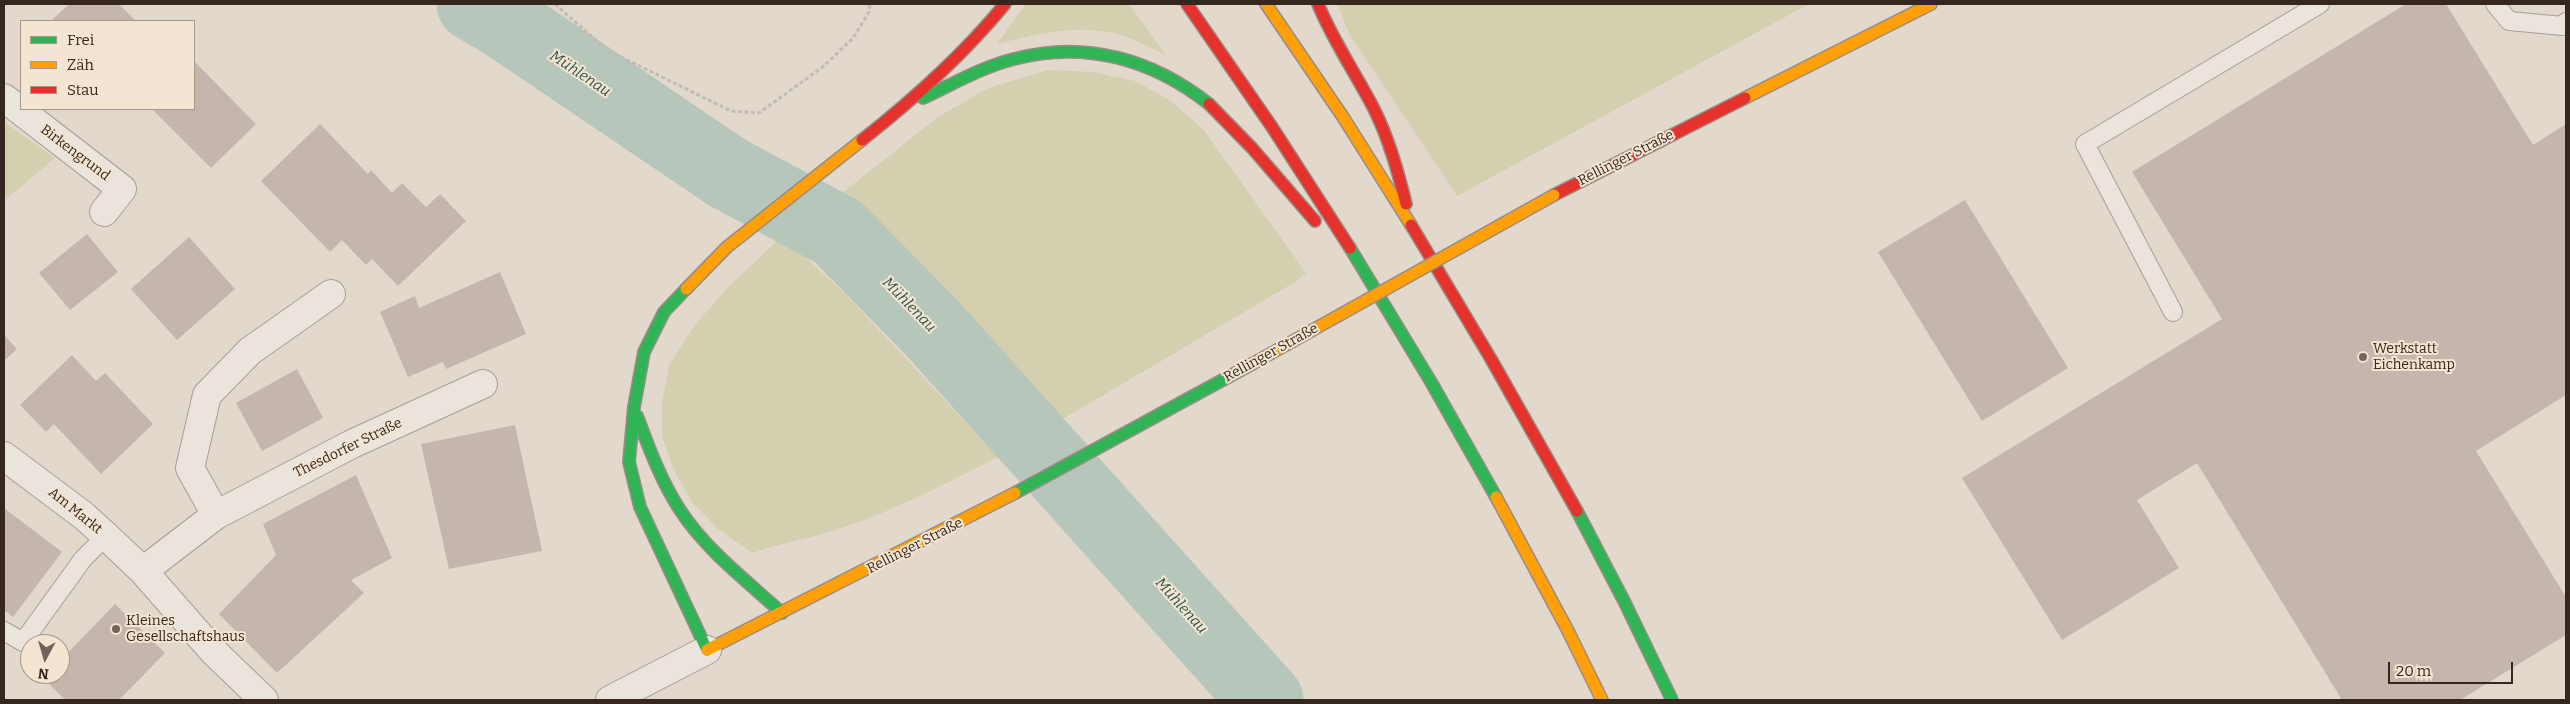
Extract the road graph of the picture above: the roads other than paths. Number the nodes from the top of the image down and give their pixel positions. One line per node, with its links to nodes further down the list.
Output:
1 (1004, 4): 10 (main road)
2 (1187, 4): 14 (main road)
3 (1266, 4): 12 (main road)
4 (1318, 4): 12 (main road)
5 (1931, 4): 22 (main road, Rellinger Straße, bridge)
6 (2320, 4): 15 (lane)
7 (2495, 4): 8 (lane)
8 (2566, 22)
9 (4, 98): 11 (street, Birkengrund)
10 (906, 106): 14 (main road); 17 (main road)
11 (104, 212)
12 (1409, 220): 28 (main road)
13 (331, 294): 19 (street)
14 (1380, 298): 27 (main road)
15 (2173, 312)
16 (483, 384): 19 (street, Thesdorfer Straße)
17 (634, 407): 22 (main road); 24 (main road)
18 (4, 456): 20 (street, Am Markt)
19 (216, 515): 21 (street, Thesdorfer Straße)
20 (106, 536): 21 (street, Am Markt); 23 (lane)
21 (142, 571): 25 (street, Am Markt)
22 (782, 613): 24 (main road, Rellinger Straße)
23 (4, 631)
24 (707, 650): 26 (street, Rellinger Straße)
25 (264, 700)
26 (610, 700)
27 (1602, 700)
28 (1672, 700)

